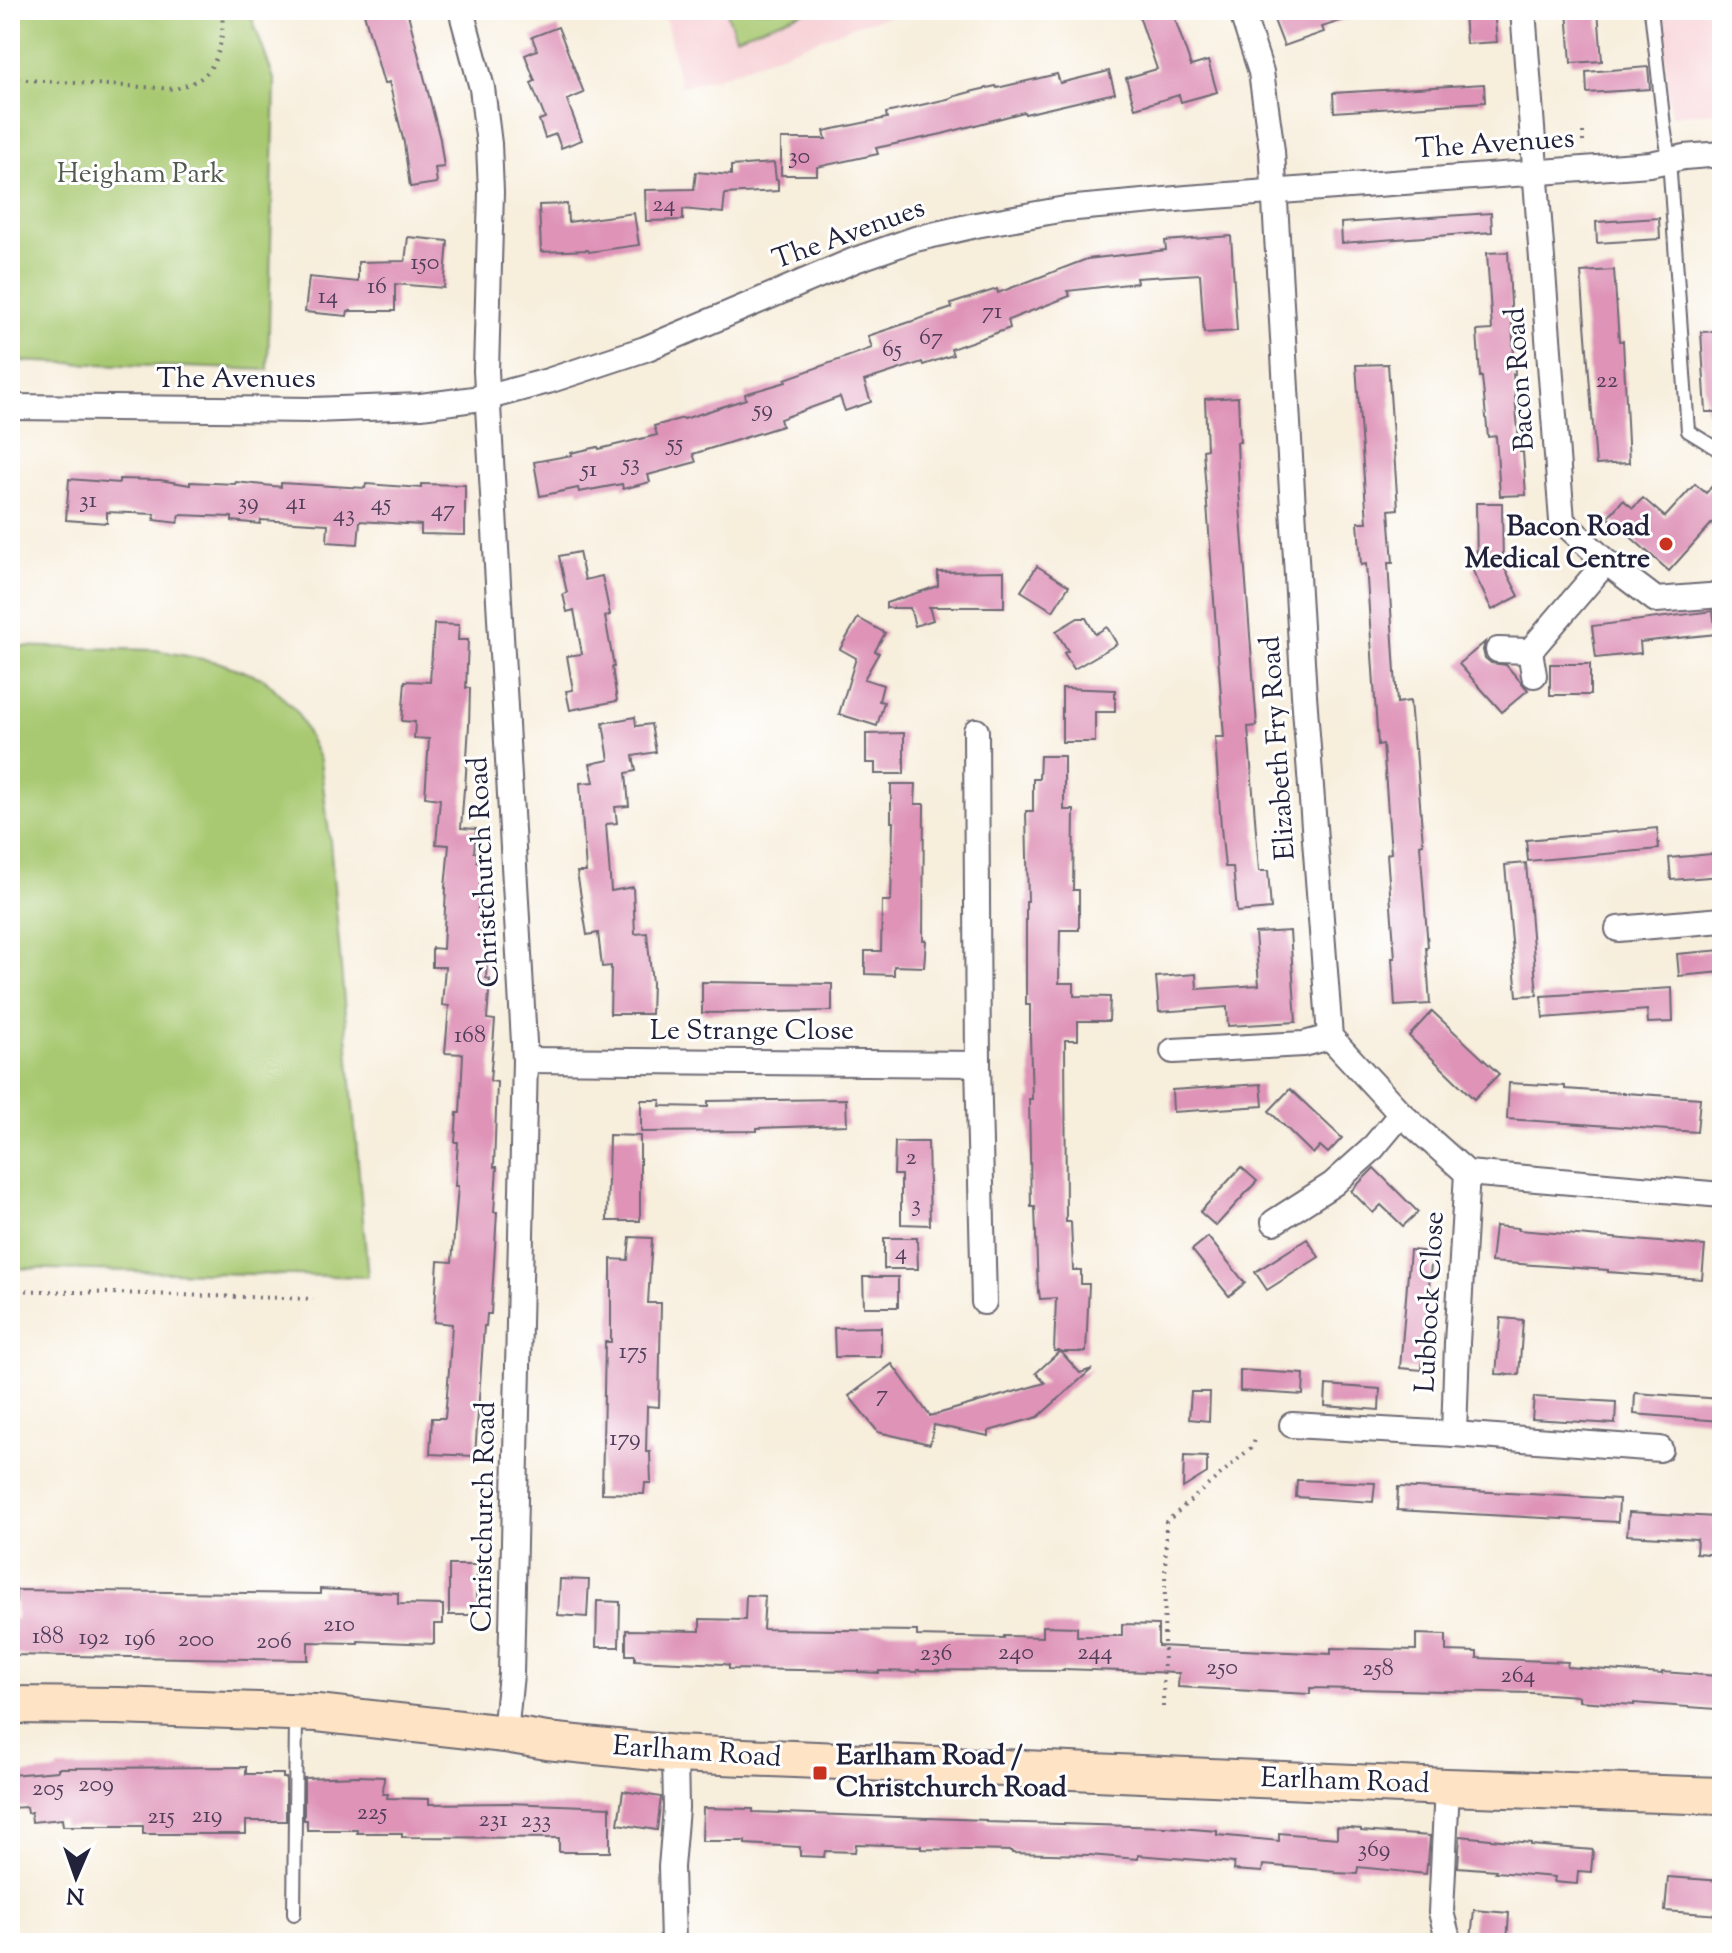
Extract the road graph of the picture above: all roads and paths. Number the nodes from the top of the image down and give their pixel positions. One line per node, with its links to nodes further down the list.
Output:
1 (17, 10): 7 (path)
2 (222, 10): 8 (path)
3 (1241, 10): 12 (street, Elizabeth Fry Road)
4 (1523, 10): 11 (street, Bacon Road)
5 (1651, 10): 10 (lane)
6 (464, 11): 13 (street, Christchurch Road)
7 (10, 40)
8 (10, 79)
9 (1722, 154): 10 (street, The Avenues)
10 (1669, 159): 11 (street, The Avenues); 15 (lane)
11 (1535, 173): 12 (street, The Avenues); 16 (street, Bacon Road)
12 (1274, 190): 13 (street, The Avenues); 22 (street, Elizabeth Fry Road)
13 (489, 397): 14 (street, The Avenues); 24 (street, Christchurch Road)
14 (10, 407)
15 (1722, 450)
16 (1606, 562): 17 (street, Bacon Road); 18 (street)
17 (1722, 595)
18 (1498, 650)
19 (976, 731): 25 (street)
20 (1722, 920): 21 (street)
21 (1618, 929)
22 (1330, 1037): 23 (street); 26 (street)
23 (1173, 1051)
24 (525, 1060): 25 (street, Le Strange Close); 40 (street, Christchurch Road)
25 (978, 1064): 32 (street)
26 (1401, 1114): 27 (street); 29 (street)
27 (1467, 1173): 28 (street); 34 (street, Lubbock Close)
28 (1722, 1195)
29 (1274, 1222)
30 (10, 1290): 31 (path)
31 (314, 1299)
32 (984, 1302)
33 (1292, 1425): 34 (street, Lubbock Close)
34 (1454, 1434): 36 (street, Lubbock Close)
35 (1255, 1439): 38 (path)
36 (1660, 1449)
37 (10, 1705): 39 (main road, Earlham Road)
38 (1163, 1707)
39 (296, 1713): 40 (main road, Earlham Road); 44 (lane)
40 (505, 1734): 41 (main road, Earlham Road)
41 (675, 1754): 42 (main road, Earlham Road); 45 (street)
42 (1447, 1787): 43 (main road, Earlham Road); 46 (street)
43 (1722, 1796)
44 (294, 1914)
45 (673, 1943)
46 (1449, 1943)

